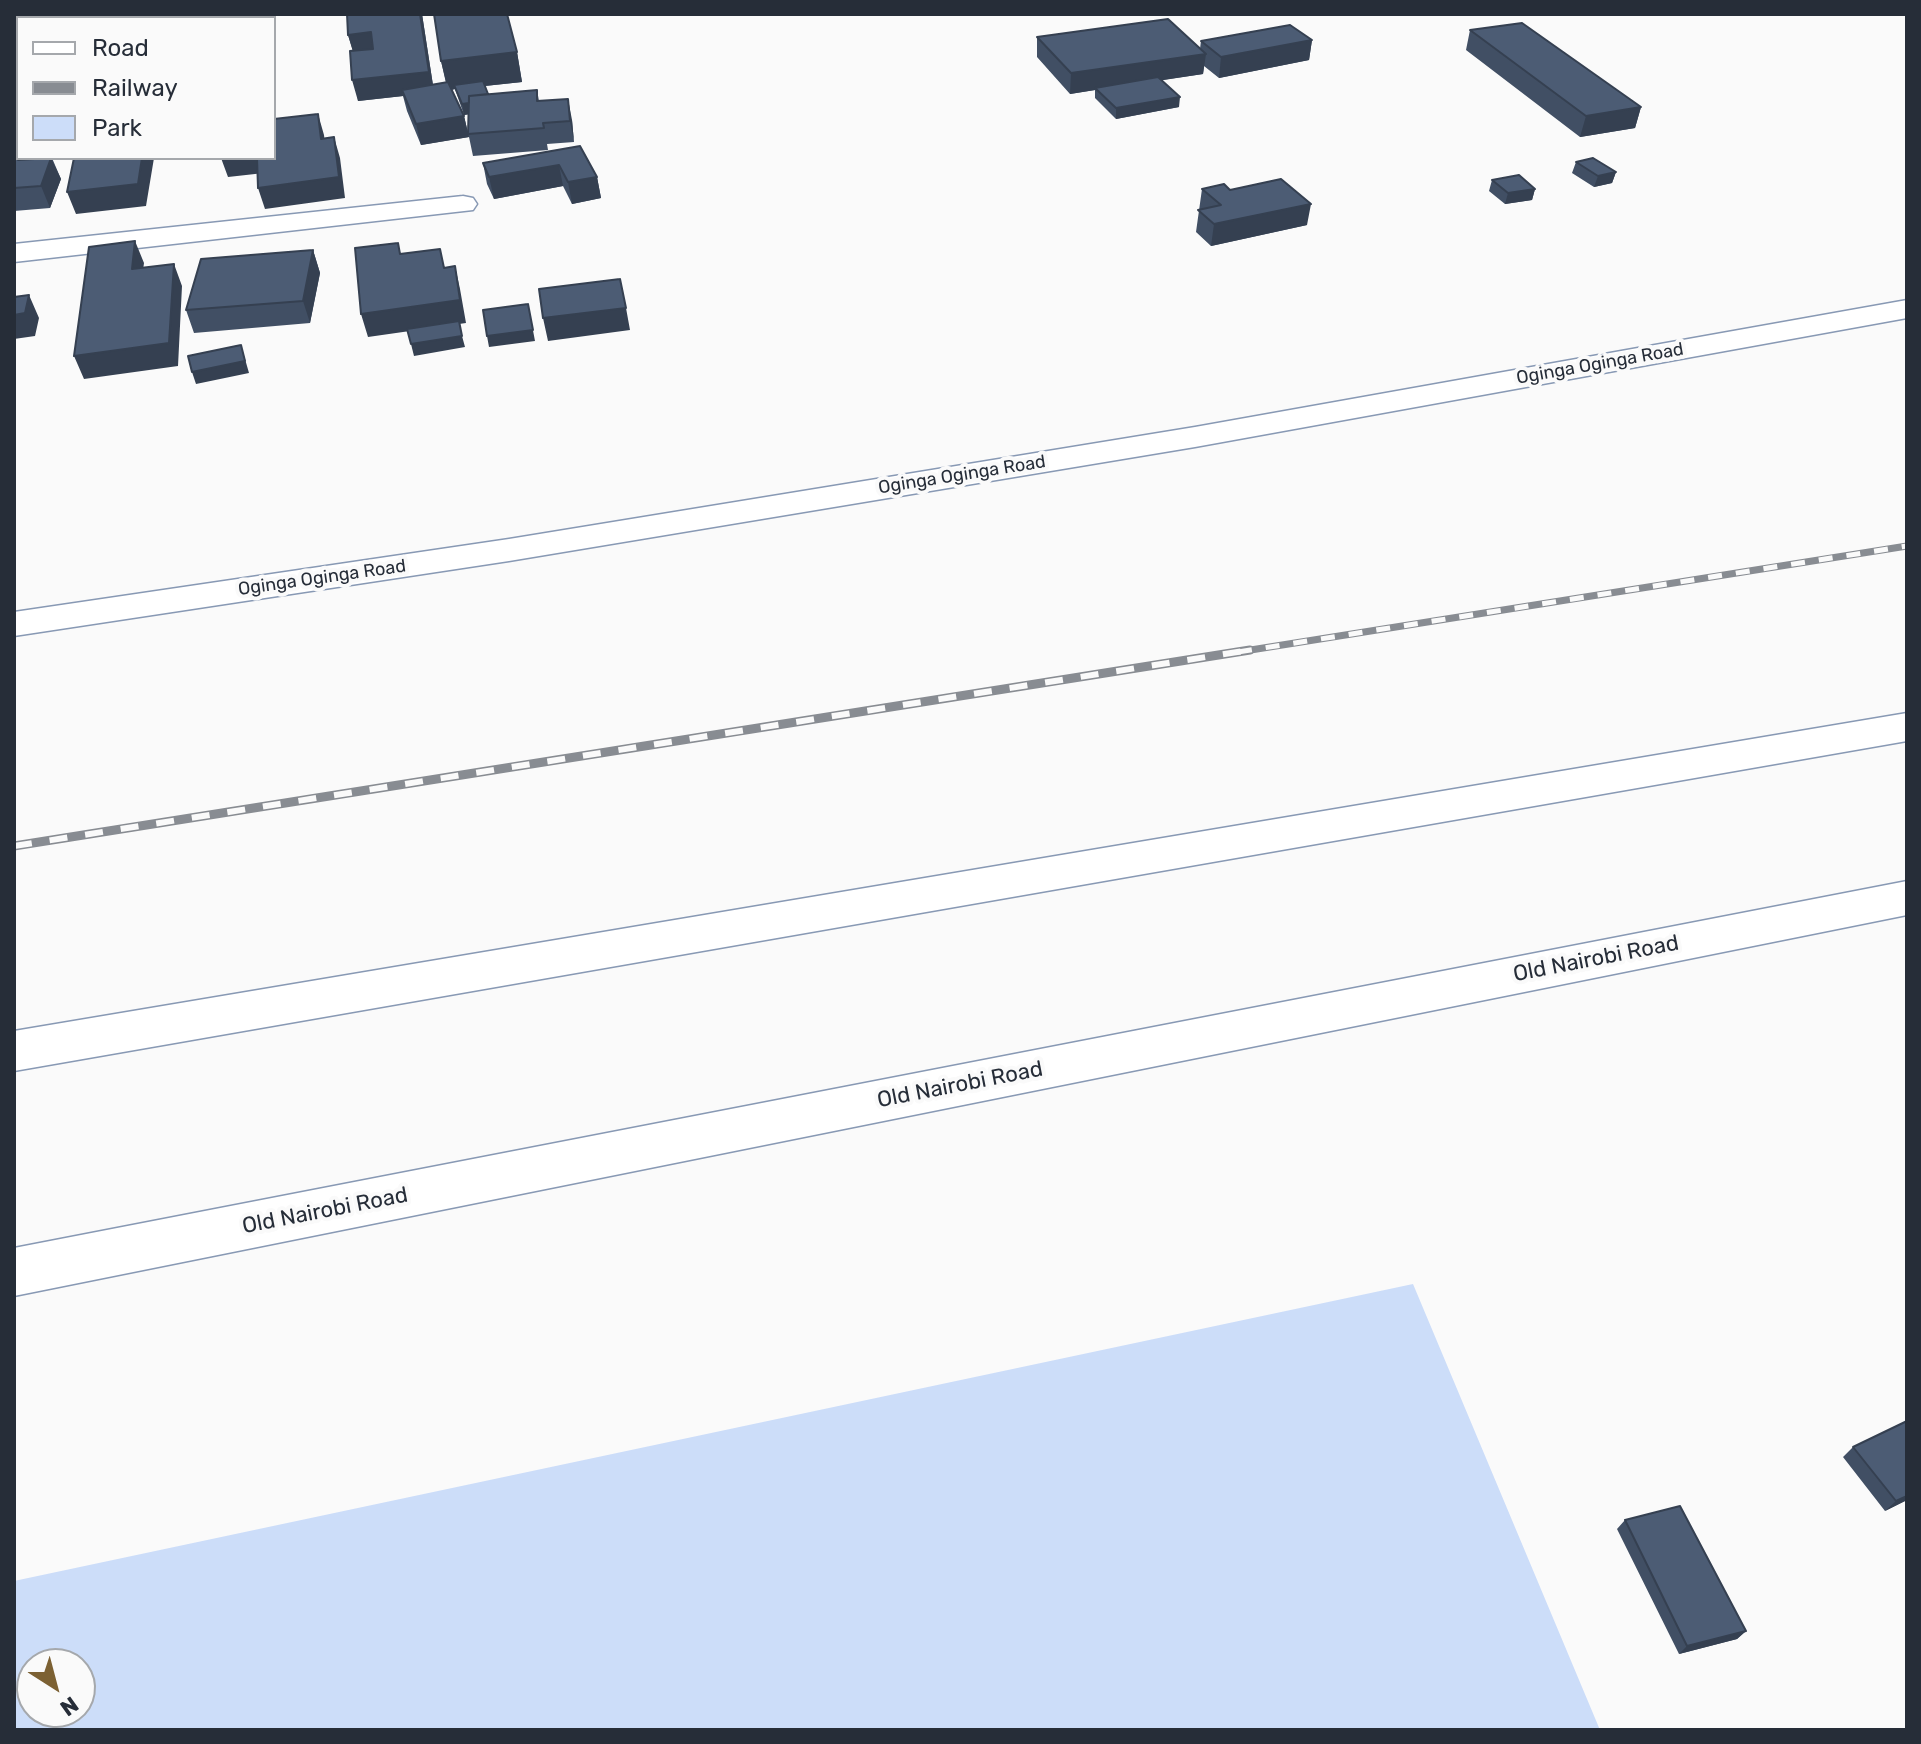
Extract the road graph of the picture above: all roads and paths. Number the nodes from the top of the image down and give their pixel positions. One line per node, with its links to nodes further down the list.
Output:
1 (251, 14): 2 (main road)
2 (228, 16)
3 (463, 204): 4 (main road)
4 (14, 253)
5 (1907, 309): 6 (main road, Oginga Oginga Road)
6 (14, 624)
7 (1907, 727): 9 (main road)
8 (1907, 898): 10 (main road, Old Nairobi Road)
9 (14, 1051)
10 (14, 1272)

